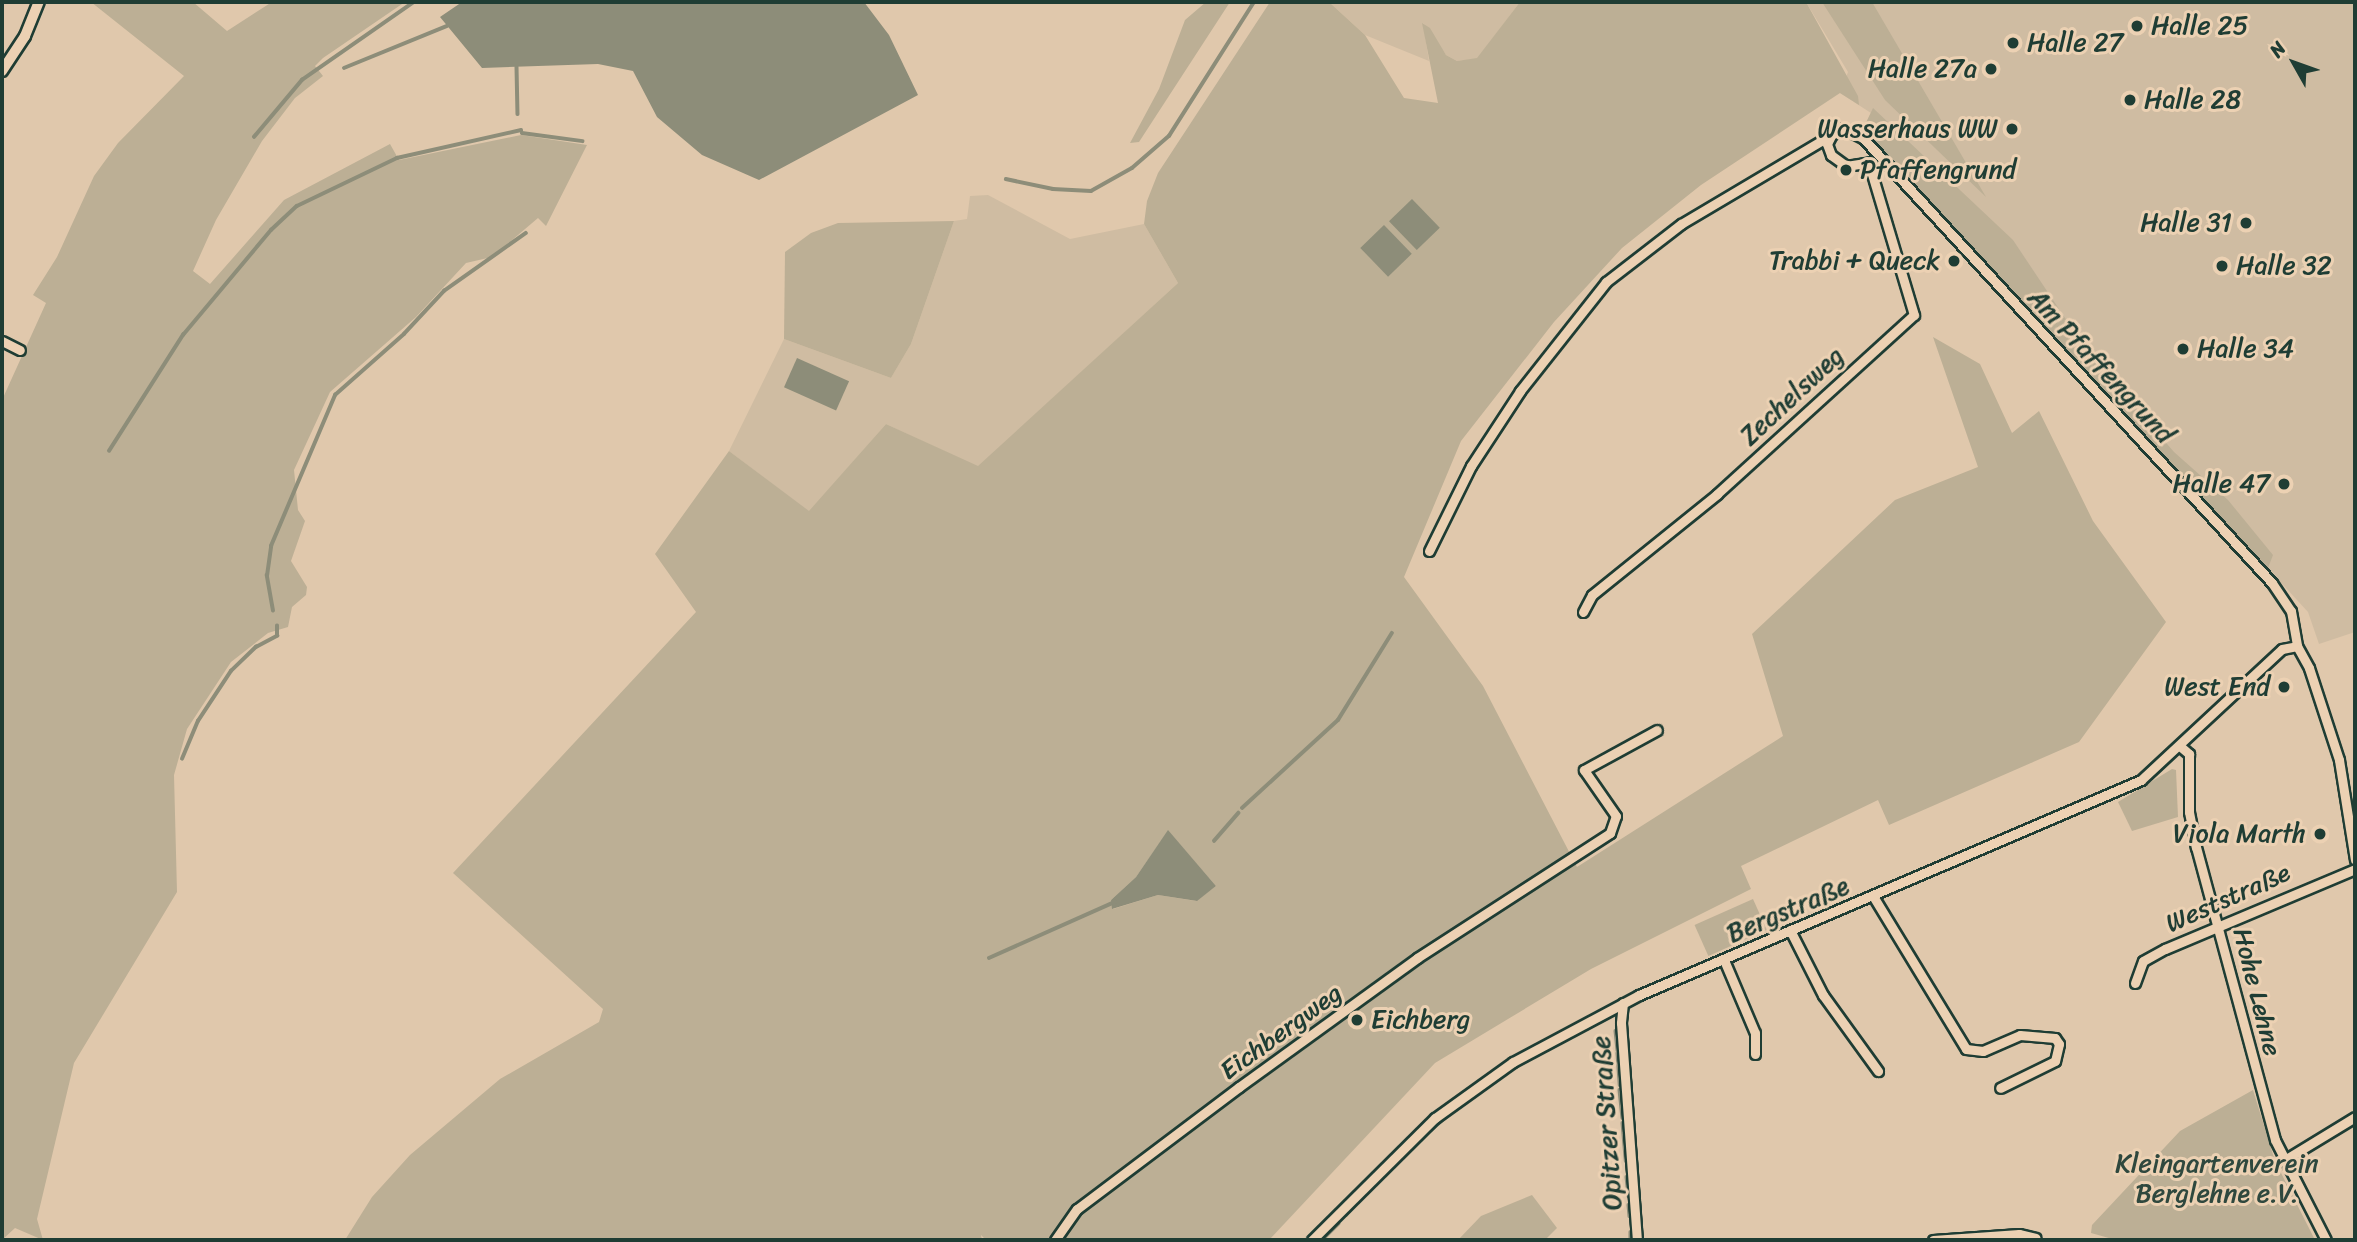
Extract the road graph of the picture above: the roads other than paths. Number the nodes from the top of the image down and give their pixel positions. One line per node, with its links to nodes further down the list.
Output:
1 (39, 2): 2 (street)
2 (2, 71)
3 (1832, 134): 4 (street, Am Pfaffengrund); 5 (street); 8 (street)
4 (1879, 157): 5 (street); 10 (street, Am Pfaffengrund)
5 (1870, 164): 9 (street, Zechelsweg)
6 (2, 341): 7 (street)
7 (20, 350)
8 (1429, 551)
9 (1583, 612)
10 (2297, 646): 12 (street, Bergstraße); 13 (street, Am Pfaffengrund)
11 (1657, 730): 27 (street, Eichbergweg)
12 (2181, 747): 15 (street, Bergstraße); 16 (street, Hohe Lehne)
13 (2355, 860)
14 (2355, 869): 16 (street, Weststraße)
15 (1873, 896): 17 (street, Bergstraße); 23 (street)
16 (2219, 925): 19 (street, Weststraße); 25 (street, Hohe Lehne)
17 (1790, 930): 18 (street, Bergstraße); 22 (street)
18 (1724, 960): 20 (street, Bergstraße); 21 (street)
19 (2135, 983)
20 (1623, 1003): 28 (street, Bergstraße); 29 (street, Opitzer Straße)
21 (1755, 1054)
22 (1878, 1071)
23 (2000, 1088)
24 (2355, 1117): 25 (street)
25 (2286, 1159): 31 (street, Hohe Lehne)
26 (2035, 1238): 30 (street)
27 (1055, 1240)
28 (1312, 1240)
29 (1637, 1240)
30 (1933, 1240)
31 (2326, 1240)

